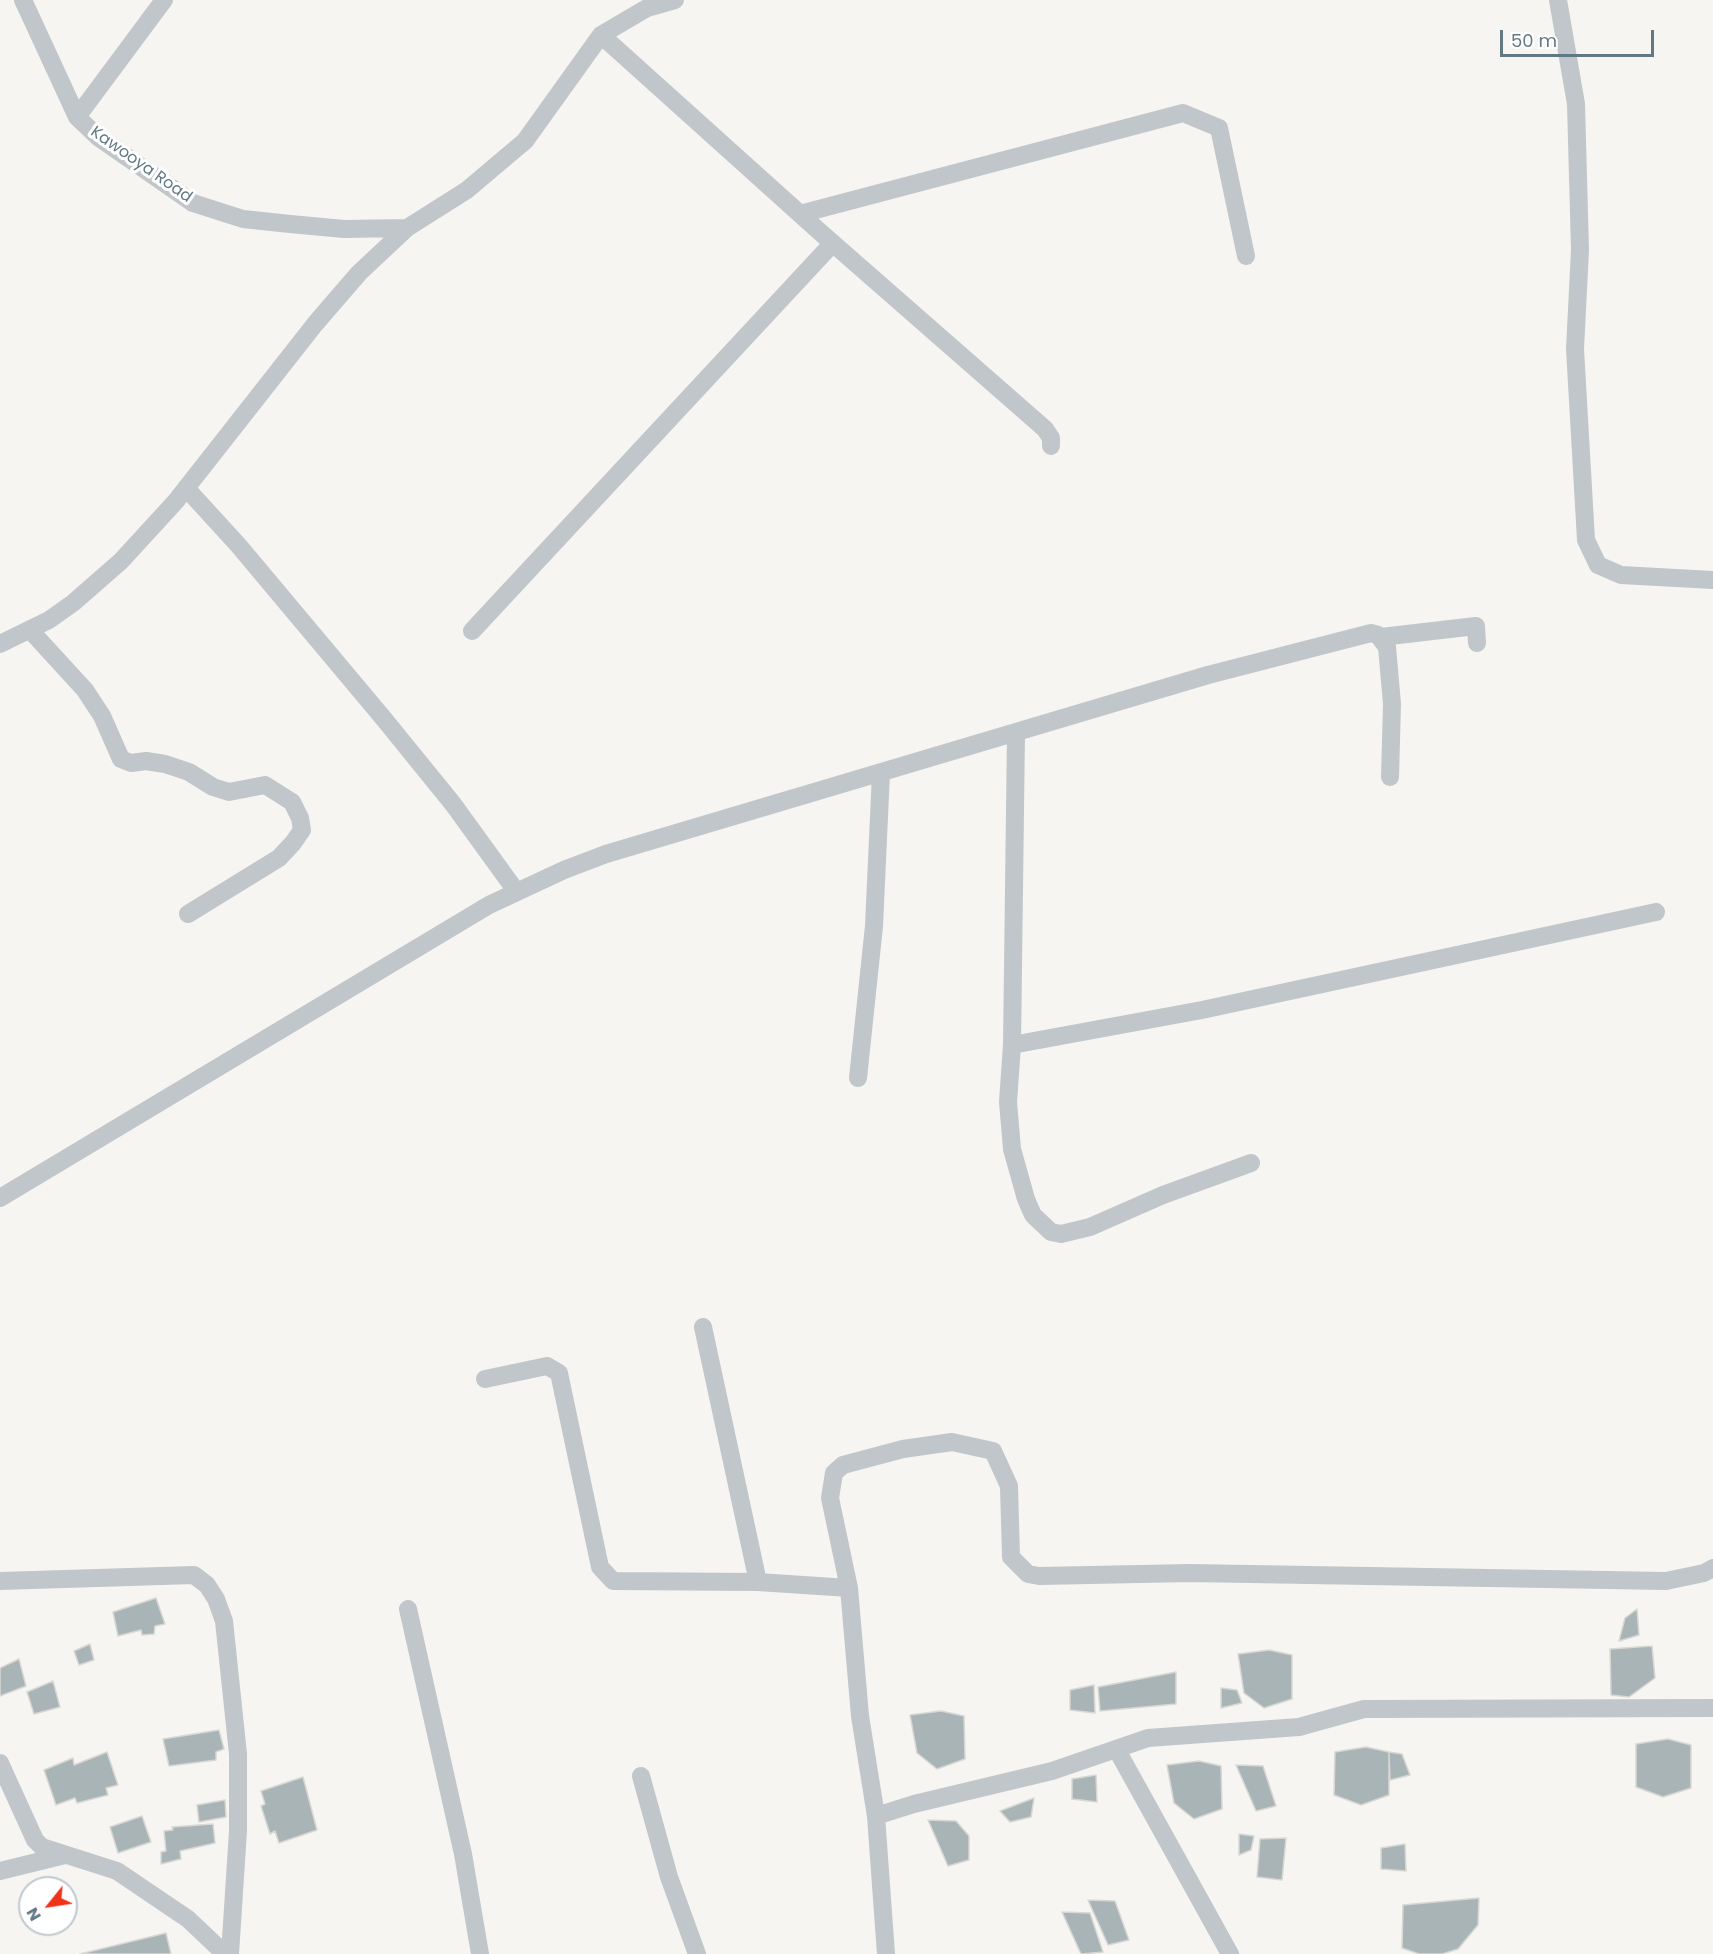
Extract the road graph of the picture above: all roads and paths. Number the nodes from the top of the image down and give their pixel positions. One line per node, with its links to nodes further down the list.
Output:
1 (23, 0): 6 (street, Kawooya Road)
2 (164, 0): 6 (street)
3 (675, 0): 5 (street)
4 (1558, 0): 13 (street)
5 (601, 35): 7 (street); 8 (street)
6 (77, 117): 8 (street, Kawooya Road)
7 (800, 214): 9 (street); 10 (street)
8 (407, 228): 12 (street)
9 (833, 243): 11 (street); 15 (street)
10 (1246, 256)
11 (1051, 446)
12 (186, 488): 14 (street); 22 (street)
13 (1713, 579)
14 (30, 630): 18 (street); 24 (street)
15 (472, 631)
16 (1381, 637): 17 (street); 19 (street); 21 (street)
17 (1477, 643)
18 (0, 644)
19 (1016, 733): 20 (street); 25 (street)
20 (880, 773): 22 (street); 26 (street)
21 (1390, 777)
22 (516, 891): 28 (street)
23 (1656, 912): 25 (street)
24 (188, 914)
25 (1012, 1045): 27 (street)
26 (858, 1078)
27 (1251, 1163)
28 (0, 1198)
29 (703, 1327): 33 (street)
30 (485, 1379): 33 (street)
31 (1713, 1568): 34 (street)
32 (0, 1581): 44 (street)
33 (758, 1582): 34 (street)
34 (849, 1588): 40 (street)
35 (408, 1609): 45 (street)
36 (1713, 1708): 37 (street)
37 (1117, 1750): 40 (street); 48 (street)
38 (0, 1763): 41 (street)
39 (641, 1776): 46 (street)
40 (876, 1816): 47 (street)
41 (66, 1854): 42 (street); 43 (street)
42 (0, 1871)
43 (225, 1954)
44 (230, 1954)
45 (480, 1954)
46 (697, 1954)
47 (886, 1954)
48 (1230, 1954)

